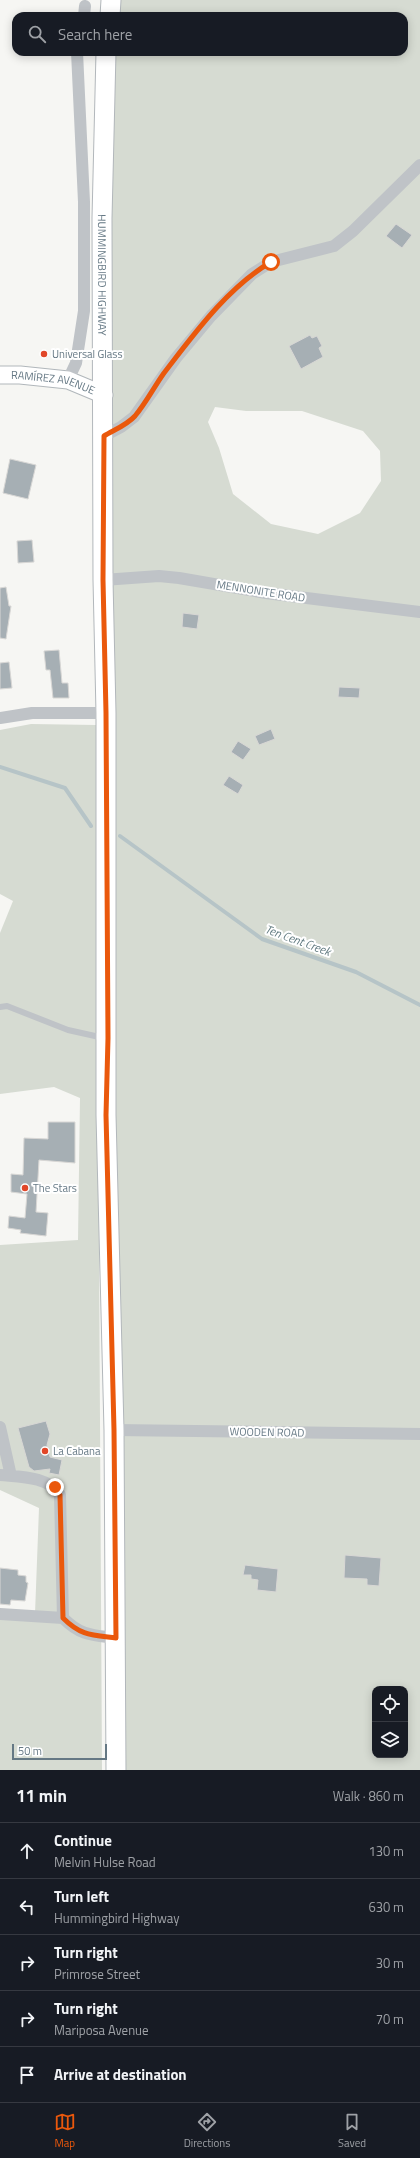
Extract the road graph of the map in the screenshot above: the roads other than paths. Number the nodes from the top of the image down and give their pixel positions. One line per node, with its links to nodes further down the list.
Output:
1 (111, 0): 2 (main road)
2 (110, 12)
3 (77, 56): 7 (street)
4 (106, 56): 8 (main road, HUMMINGBIRD HIGHWAY)
5 (420, 165): 9 (street)
6 (0, 375): 7 (street, RAMÍREZ AVENUE)
7 (68, 380): 8 (street, RAMÍREZ AVENUE)
8 (104, 395): 9 (main road, HUMMINGBIRD HIGHWAY)
9 (104, 436): 10 (main road, HUMMINGBIRD HIGHWAY)
10 (103, 580): 11 (street, MENNONITE ROAD); 12 (main road, HUMMINGBIRD HIGHWAY)
11 (420, 612)
12 (106, 713): 13 (street); 15 (main road, HUMMINGBIRD HIGHWAY)
13 (0, 718)
14 (0, 1007): 15 (lane)
15 (108, 1038): 17 (main road, HUMMINGBIRD HIGHWAY)
16 (0, 1427): 19 (street)
17 (114, 1430): 18 (street, WOODEN ROAD); 22 (main road, HUMMINGBIRD HIGHWAY)
18 (420, 1434)
19 (5, 1476): 21 (street)
20 (0, 1614): 21 (street)
21 (63, 1618): 22 (street)
22 (116, 1638): 23 (main road, HUMMINGBIRD HIGHWAY)
23 (116, 1770)

